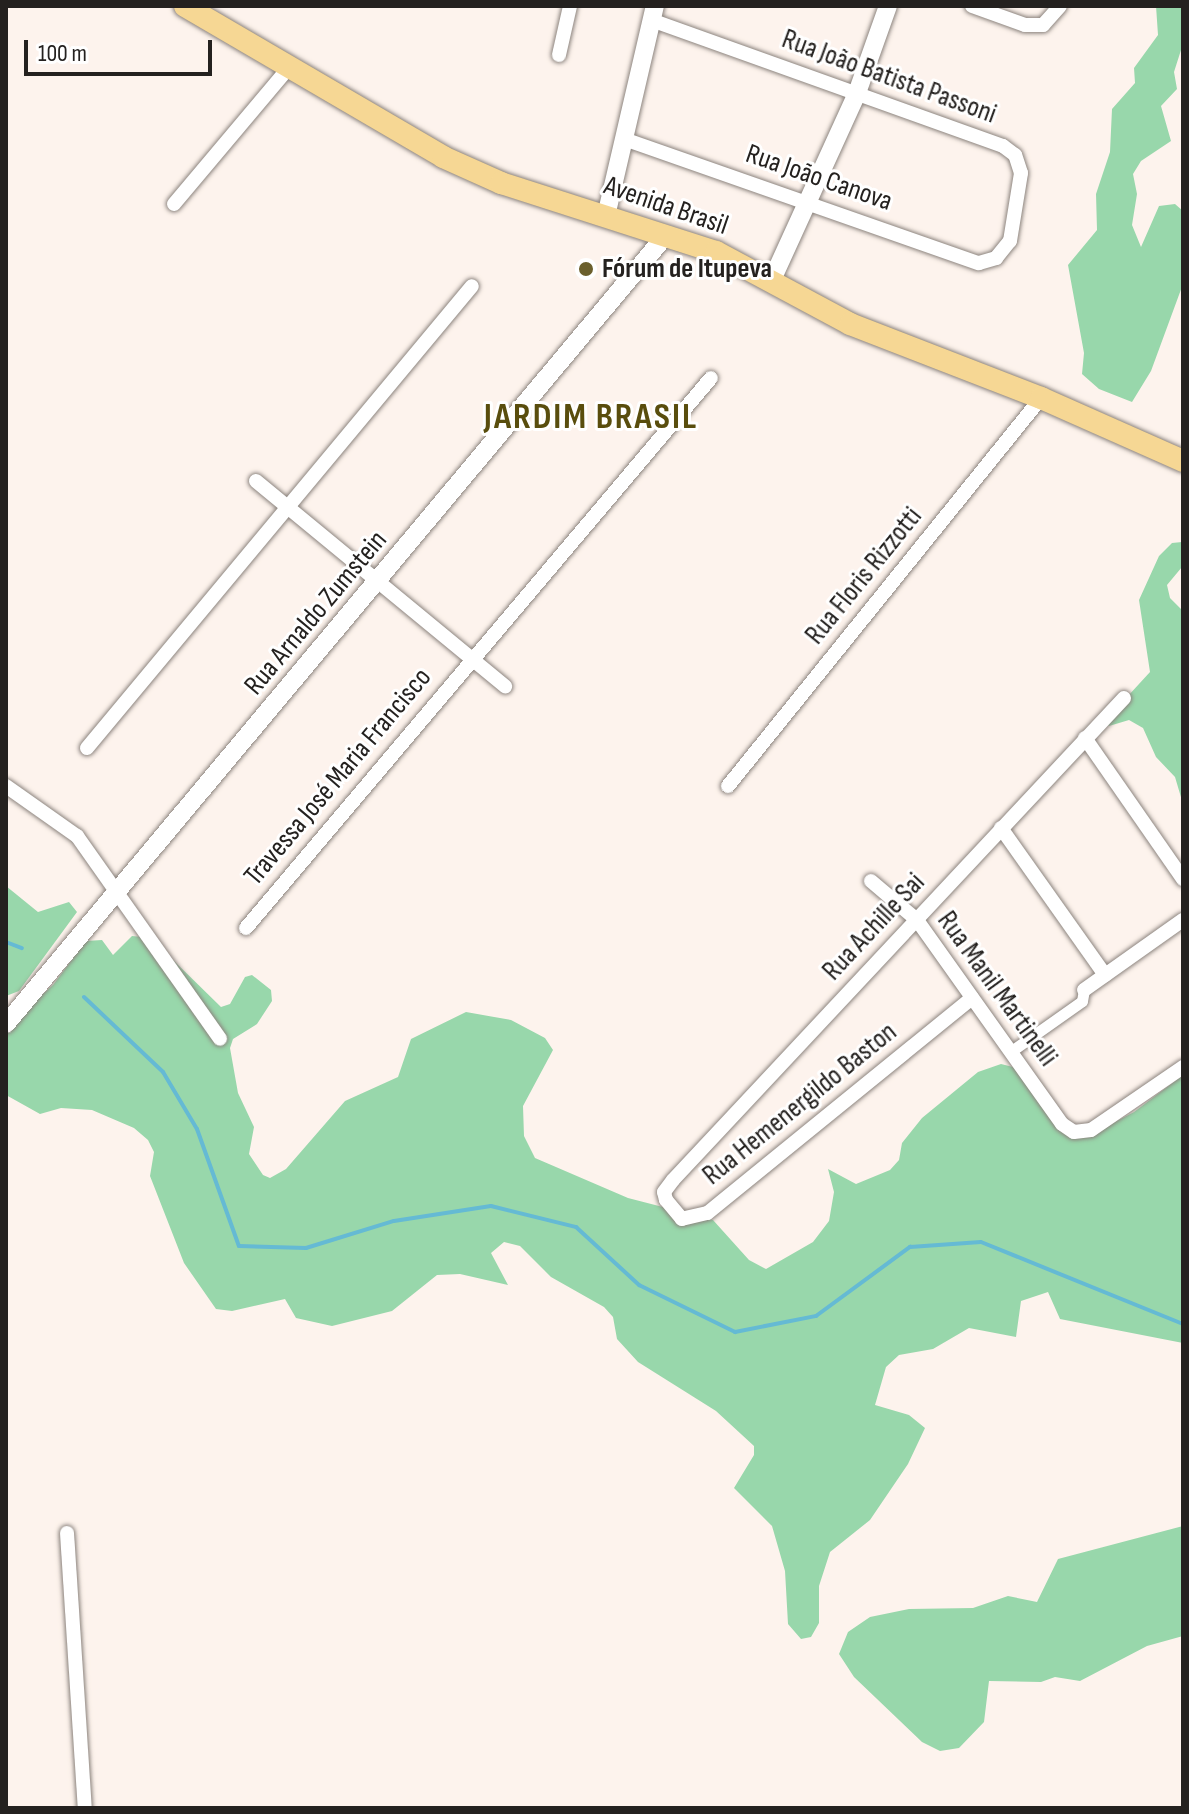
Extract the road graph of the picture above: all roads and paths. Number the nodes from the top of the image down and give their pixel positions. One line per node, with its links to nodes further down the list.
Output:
1 (185, 6): 8 (main road, Avenida Brasil)
2 (570, 6): 7 (street)
3 (888, 6): 9 (street)
4 (972, 6): 5 (street)
5 (1060, 6)
6 (653, 13): 9 (street, Rua João Batista Passoni); 10 (street)
7 (559, 55)
8 (291, 65): 12 (street); 13 (main road, Avenida Brasil)
9 (857, 93): 11 (street); 15 (street, Rua João Batista Passoni)
10 (624, 139): 11 (street, Rua João Canova); 13 (street)
11 (807, 203): 15 (street, Rua João Canova); 16 (street)
12 (174, 204)
13 (606, 216): 14 (main road, Avenida Brasil)
14 (665, 236): 16 (main road, Avenida Brasil); 23 (street, Rua Arnaldo Zumstein)
15 (996, 258)
16 (771, 282): 19 (main road, Avenida Brasil)
17 (472, 286): 22 (street)
18 (711, 378): 24 (street, Travessa José Maria Francisco)
19 (1041, 398): 20 (main road, Avenida Brasil); 30 (street, Rua Floris Rizzotti)
20 (1183, 461)
21 (256, 481): 22 (street)
22 (289, 507): 23 (street); 28 (street)
23 (377, 583): 24 (street); 34 (street, Rua Arnaldo Zumstein)
24 (470, 659): 25 (street); 37 (street, Travessa José Maria Francisco)
25 (505, 686)
26 (1124, 698): 27 (street, Rua Achille Sai)
27 (1085, 738): 31 (street, Rua Achille Sai); 32 (street)
28 (87, 748)
29 (6, 786): 34 (street)
30 (728, 786)
31 (1001, 828): 35 (street, Rua Achille Sai); 38 (street)
32 (1183, 879)
33 (871, 881): 35 (street, Rua Manil Martinelli)
34 (118, 895): 41 (street, Rua Arnaldo Zumstein); 42 (street)
35 (917, 920): 40 (street, Rua Manil Martinelli); 45 (street, Rua Achille Sai)
36 (1183, 920): 38 (street)
37 (246, 928)
38 (1105, 975): 39 (street)
39 (1084, 990): 43 (street)
40 (972, 998): 43 (street, Rua Manil Martinelli); 45 (street, Rua Hemenergildo Baston)
41 (6, 1024)
42 (220, 1039)
43 (1010, 1052): 44 (street, Rua Manil Martinelli)
44 (1183, 1067)
45 (664, 1192)
46 (67, 1533): 47 (street)
47 (85, 1808)

